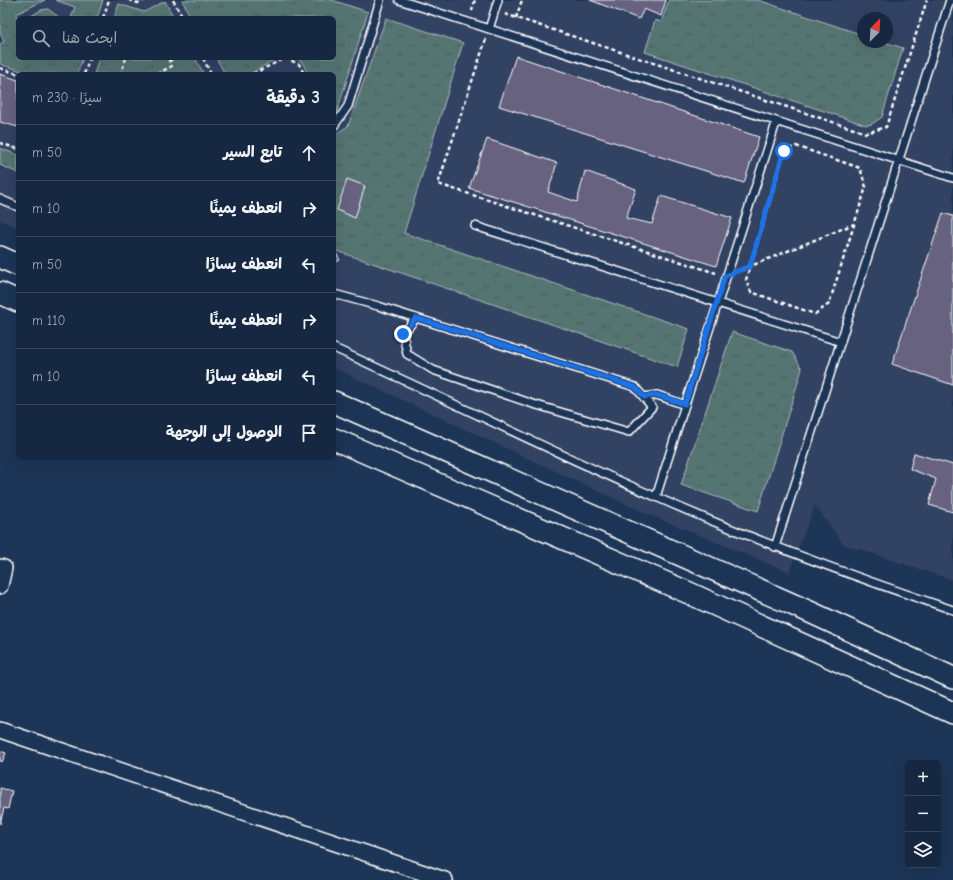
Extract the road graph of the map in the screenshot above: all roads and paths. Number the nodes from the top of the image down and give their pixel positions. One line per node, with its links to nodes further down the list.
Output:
1 (109, 0): 13 (path)
2 (129, 0): 3 (path)
3 (145, 0)
4 (173, 0): 14 (path)
5 (380, 0): 31 (lane)
6 (399, 0): 15 (lane)
7 (471, 0): 12 (path)
8 (498, 0): 15 (lane)
9 (522, 0): 10 (path)
10 (927, 0)
11 (950, 0): 34 (lane)
12 (475, 1)
13 (104, 16)
14 (182, 16)
15 (489, 29): 30 (lane); 43 (path)
16 (89, 60): 23 (path)
17 (125, 60): 24 (path)
18 (169, 60): 25 (path)
19 (204, 60): 26 (path)
20 (281, 60): 27 (path)
21 (290, 60): 28 (path)
22 (0, 68): 29 (path)
23 (85, 72)
24 (121, 72)
25 (161, 72)
26 (210, 72)
27 (257, 72)
28 (303, 72)
29 (16, 73)
30 (776, 122): 34 (lane); 43 (lane)
31 (336, 123)
32 (0, 143): 33 (path)
33 (16, 148)
34 (898, 161): 35 (lane); 49 (lane)
35 (953, 178)
36 (0, 199): 37 (lane)
37 (16, 206)
38 (854, 224): 42 (path); 42 (path); 42 (path)
39 (475, 226): 47 (lane)
40 (0, 257): 41 (main road)
41 (16, 263)
42 (750, 266): 43 (path)
43 (725, 276): 47 (lane)
44 (0, 294): 46 (main road)
45 (336, 295): 48 (lane)
46 (16, 300)
47 (717, 303): 49 (lane); 53 (lane)
48 (416, 318): 51 (lane); 51 (lane)
49 (840, 342): 56 (lane)
50 (336, 349): 55 (lane)
51 (644, 397): 53 (lane)
52 (336, 403): 60 (main road)
53 (685, 404): 55 (lane)
54 (336, 440): 61 (main road)
55 (656, 497): 56 (lane)
56 (775, 547): 59 (lane)
57 (0, 567): 58 (street)
58 (0, 586)
59 (953, 610)
60 (953, 678)
61 (953, 713)
62 (0, 730): 63 (street)
63 (445, 880)

